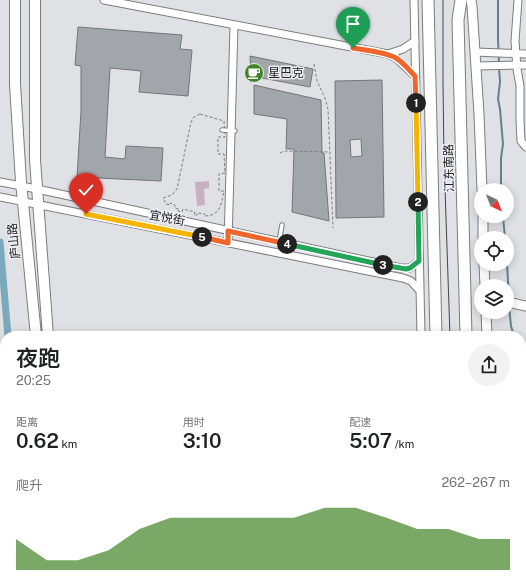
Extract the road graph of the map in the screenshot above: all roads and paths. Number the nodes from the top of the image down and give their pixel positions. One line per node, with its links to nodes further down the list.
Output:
1 (15, 0): 26 (main road, 庐山路)
2 (104, 0): 9 (street)
3 (414, 0): 10 (street)
4 (428, 0): 44 (main road, 江东南路)
5 (461, 0): 45 (main road, 江东南路)
6 (471, 0): 11 (street)
7 (518, 0): 12 (street)
8 (37, 1): 27 (main road)
9 (234, 25): 13 (street); 20 (street)
10 (415, 41): 13 (street); 19 (street)
11 (475, 52): 12 (street); 18 (street)
12 (516, 53): 14 (street); 16 (street)
13 (388, 54): 19 (street)
14 (526, 54)
15 (314, 64): 22 (path)
16 (517, 65): 17 (street); 18 (street); 21 (street)
17 (526, 65)
18 (476, 66): 25 (street)
19 (415, 76): 36 (street)
20 (228, 130): 20 (path); 33 (street)
21 (526, 147)
22 (330, 152): 23 (path); 32 (path)
23 (280, 153)
24 (0, 182): 26 (street, 宜悦街)
25 (482, 183)
26 (21, 186): 27 (street, 宜悦街); 29 (main road, 庐山路)
27 (37, 189): 30 (main road); 33 (street, 宜悦街)
28 (0, 197): 29 (street, 宜悦街)
29 (23, 201): 30 (street, 宜悦街); 41 (main road, 庐山路)
30 (38, 205): 35 (street, 宜悦街); 42 (main road)
31 (282, 225): 34 (lane)
32 (333, 228)
33 (228, 231): 34 (street, 宜悦街); 35 (street)
34 (279, 242): 36 (street, 宜悦街)
35 (228, 243): 37 (street, 宜悦街)
36 (419, 261): 37 (street)
37 (419, 290): 43 (street)
38 (514, 304): 39 (street)
39 (524, 306)
40 (486, 319): 46 (street)
41 (36, 331)
42 (48, 331)
43 (421, 331)
44 (436, 331)
45 (466, 331)
46 (487, 331)

